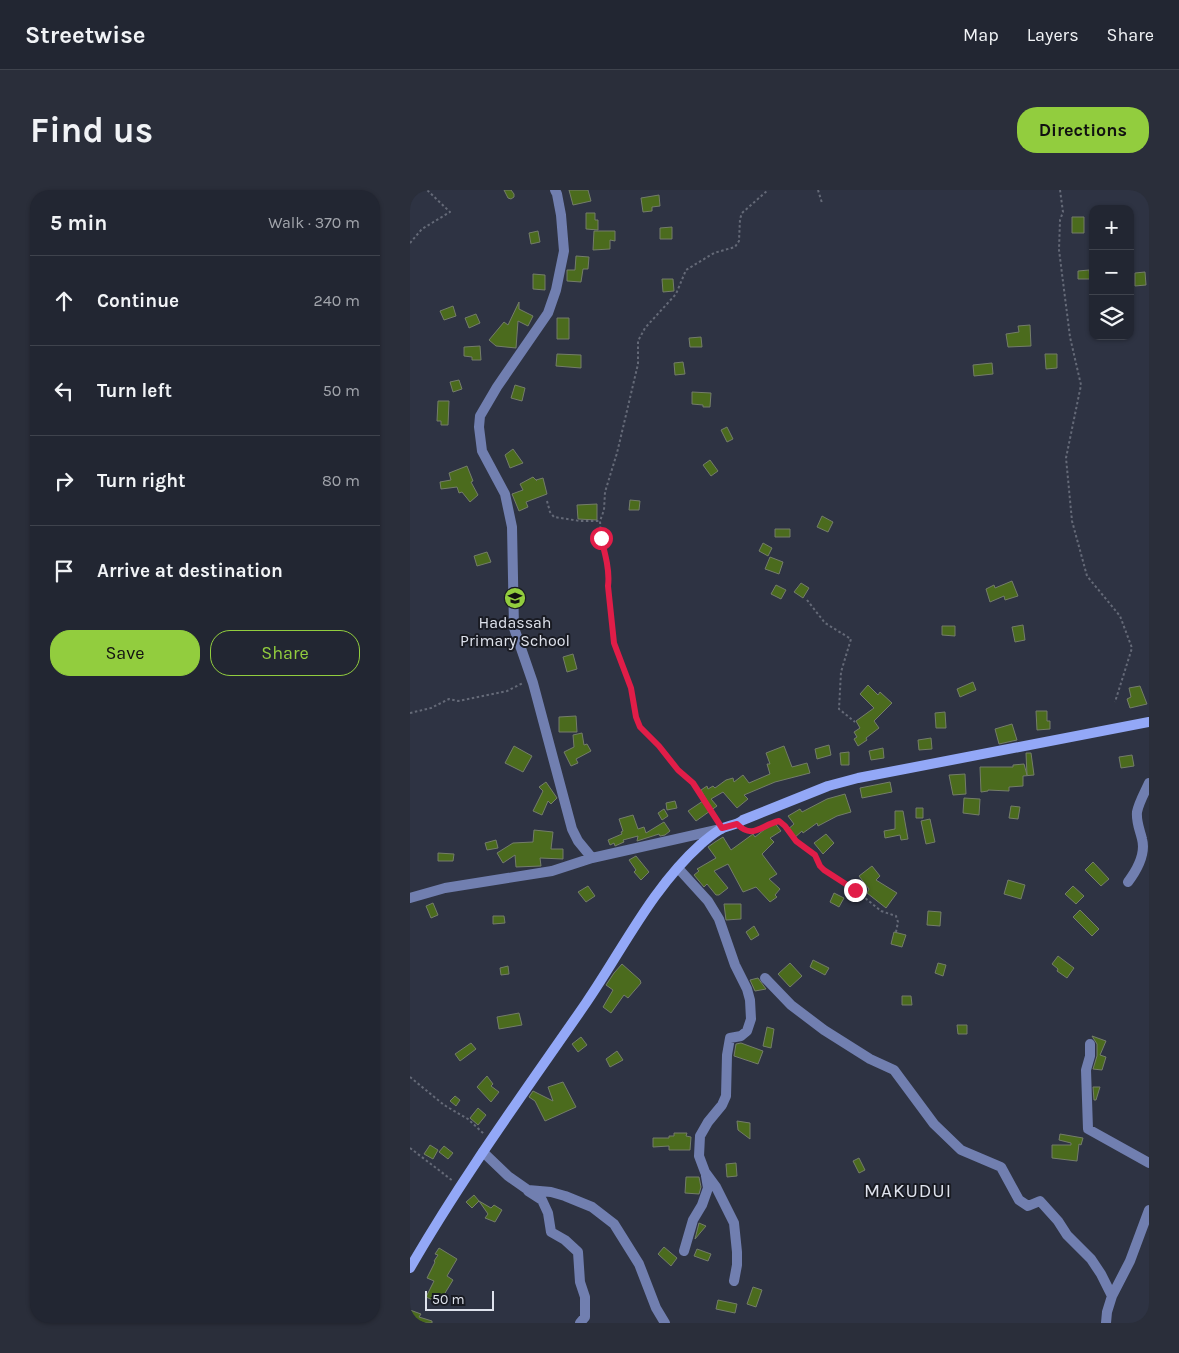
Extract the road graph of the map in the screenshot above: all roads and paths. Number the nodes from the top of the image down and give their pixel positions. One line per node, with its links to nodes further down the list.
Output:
1 (427, 190): 7 (path)
2 (554, 190): 11 (street)
3 (768, 190): 9 (path)
4 (818, 190): 6 (path)
5 (1060, 190): 12 (path)
6 (822, 203)
7 (410, 243)
8 (547, 501): 9 (path)
9 (600, 521): 18 (path)
10 (807, 600): 14 (path)
11 (533, 683): 13 (path); 19 (street)
12 (1115, 702)
13 (410, 713)
14 (855, 722)
15 (1149, 722): 17 (street)
16 (1149, 783): 21 (street)
17 (737, 824): 18 (street); 23 (path)
18 (722, 828): 19 (street); 20 (street)
19 (592, 858): 22 (street)
20 (678, 868): 27 (street); 31 (street)
21 (1128, 882)
22 (410, 898)
23 (896, 932)
24 (765, 978): 38 (street)
25 (1090, 1044): 30 (street)
26 (410, 1077): 27 (path)
27 (492, 1140): 29 (street)
28 (410, 1148): 32 (path)
29 (484, 1152): 32 (street); 33 (street)
30 (1149, 1163)
31 (705, 1172): 35 (street); 37 (street)
32 (461, 1187): 36 (street)
33 (528, 1190): 39 (street); 40 (street)
34 (1149, 1210): 38 (street)
35 (684, 1251)
36 (410, 1268)
37 (734, 1281)
38 (1112, 1296): 41 (street)
39 (580, 1323)
40 (665, 1323)
41 (1106, 1323)

